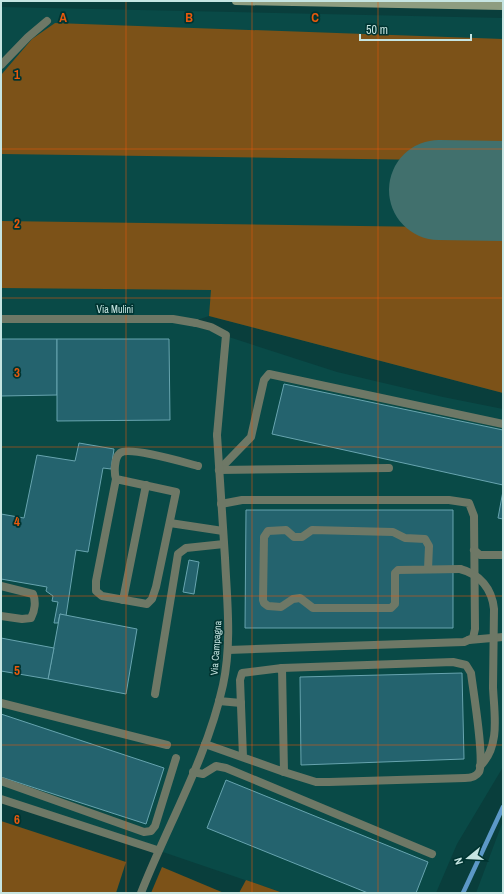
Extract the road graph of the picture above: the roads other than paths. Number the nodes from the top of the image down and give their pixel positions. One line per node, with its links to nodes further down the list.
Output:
1 (236, 1): 2 (street)
2 (503, 6)
3 (47, 21): 4 (street)
4 (1, 65)
5 (1, 319): 6 (street, Via Mulini)
6 (226, 335): 10 (street, Via Campagna)
7 (503, 424): 10 (street)
8 (198, 466): 11 (street)
9 (389, 468): 10 (street)
10 (219, 470): 13 (street, Via Campagna)
11 (116, 479): 12 (street); 21 (street)
12 (146, 485): 14 (street); 21 (street)
13 (221, 504): 15 (street, Via Campagna); 17 (street)
14 (170, 523): 15 (street); 21 (street)
15 (223, 531): 16 (street, Via Campagna)
16 (224, 544): 25 (street, Via Campagna); 27 (street)
17 (474, 550): 18 (street); 24 (street)
18 (503, 556)
19 (428, 570): 19 (street); 35 (street, bridge)
20 (1, 586): 22 (street)
21 (123, 600)
22 (1, 616)
23 (503, 637): 24 (street)
24 (469, 640): 25 (street)
25 (228, 650): 28 (street, Via Campagna)
26 (282, 668): 30 (street); 35 (street); 37 (street)
27 (155, 694)
28 (219, 701): 30 (street); 31 (street, Via Campagna)
29 (1, 703): 32 (street)
30 (241, 703): 34 (street)
31 (205, 744): 34 (street); 36 (street, Via Campagna)
32 (167, 745)
33 (176, 758): 38 (street)
34 (243, 758): 37 (street)
35 (480, 766): 37 (street)
36 (193, 772): 40 (street, Via Campagna); 41 (street)
37 (284, 772)
38 (1, 781)
39 (1, 800): 40 (street)
40 (158, 850): 42 (street, Via Campagna)
41 (432, 854)
42 (141, 893)

